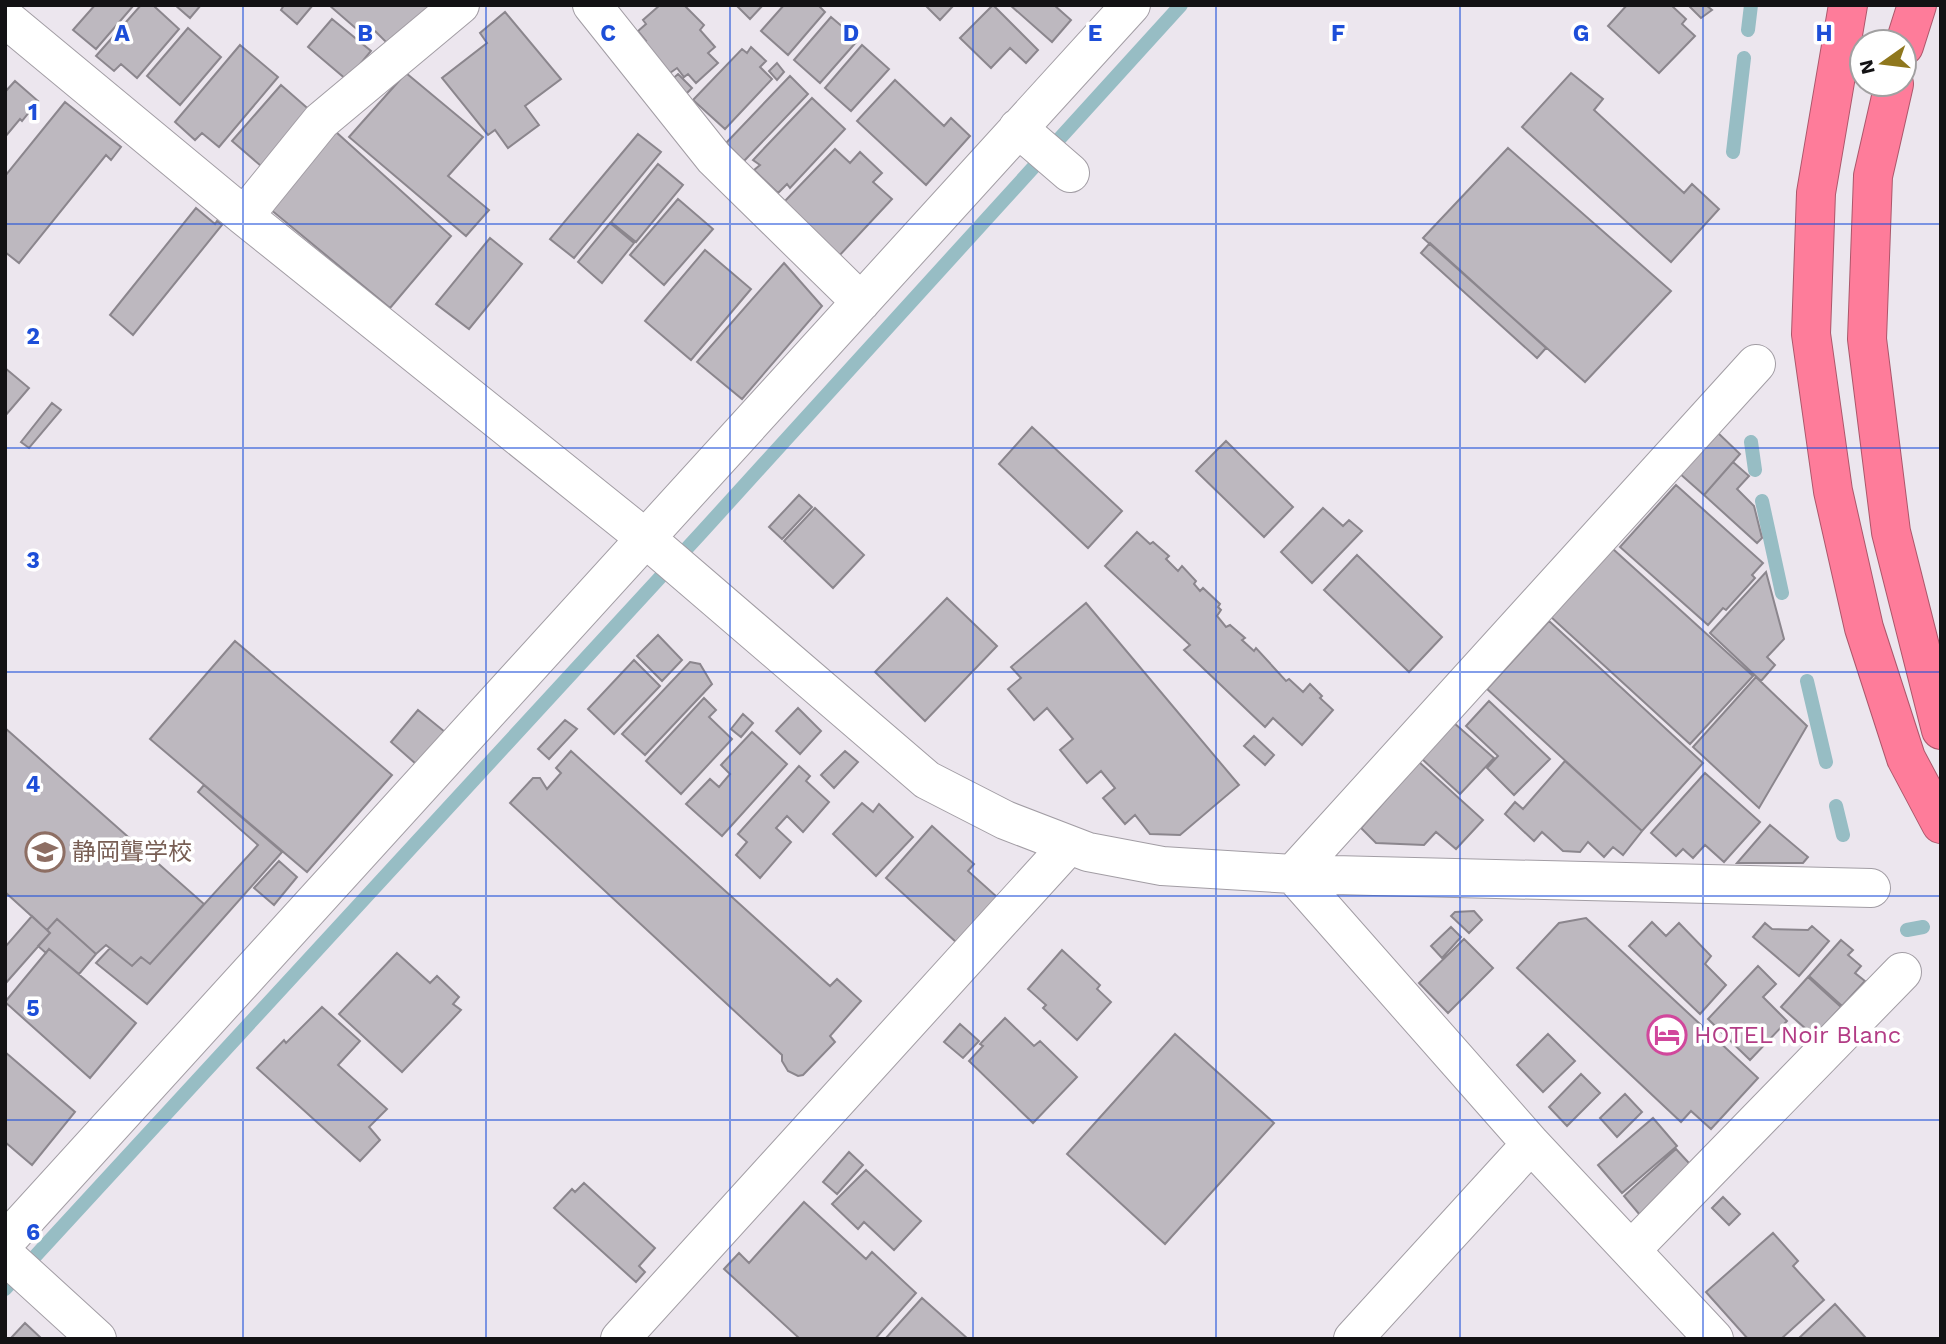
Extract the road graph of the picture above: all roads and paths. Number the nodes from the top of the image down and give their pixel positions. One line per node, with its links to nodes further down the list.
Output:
1 (460, 5): 11 (street)
2 (1131, 5): 9 (street)
3 (1848, 5): 16 (highway)
4 (1917, 5): 7 (highway)
5 (609, 11): 12 (street)
6 (5, 18): 11 (street)
7 (1910, 28)
8 (1891, 98): 15 (highway)
9 (1023, 133): 10 (street); 12 (street)
10 (1070, 173)
11 (244, 216): 14 (street)
12 (861, 302): 14 (street)
13 (1756, 364): 18 (street)
14 (648, 541): 17 (street); 22 (street)
15 (1941, 730)
16 (1941, 824)
17 (1069, 845): 18 (street); 26 (street)
18 (1293, 874): 19 (street); 21 (street)
19 (1871, 888)
20 (1902, 972): 23 (street)
21 (1531, 1144): 23 (street); 27 (street)
22 (5, 1242)
23 (1631, 1250): 28 (street)
24 (5, 1255): 25 (street)
25 (97, 1339)
26 (620, 1339)
27 (1353, 1339)
28 (1713, 1339)

